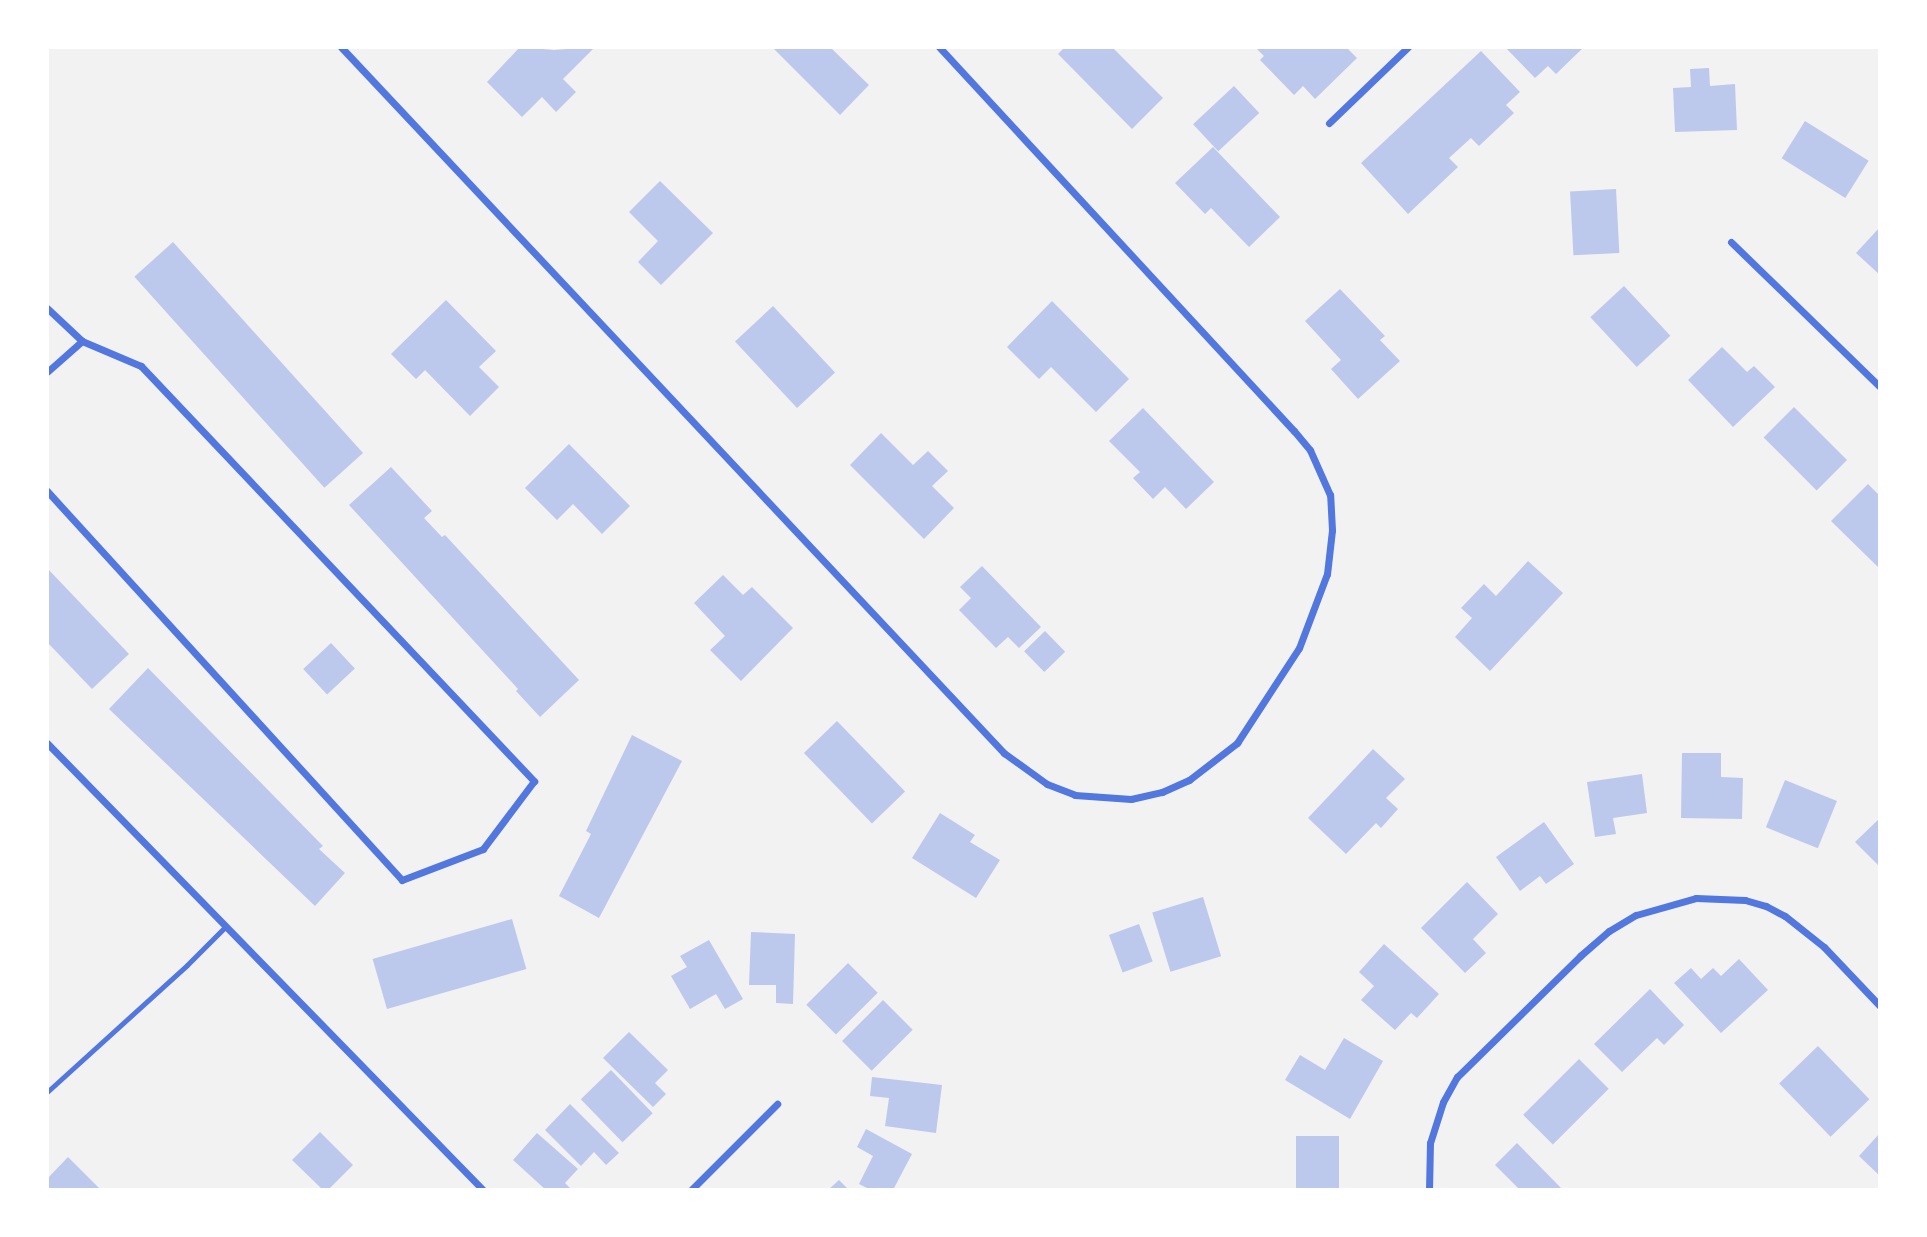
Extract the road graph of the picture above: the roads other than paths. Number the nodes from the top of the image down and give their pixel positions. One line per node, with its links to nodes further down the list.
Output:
1 (341, 47): 2 (street)
2 (939, 47)
3 (1408, 47): 4 (street)
4 (1329, 123)
5 (1731, 242): 9 (street)
6 (47, 308): 7 (street)
7 (82, 341): 8 (street); 10 (street)
8 (47, 372)
9 (1880, 387)
10 (47, 491)
11 (47, 743): 12 (street)
12 (226, 926): 14 (lane); 16 (street)
13 (1880, 1006): 18 (street)
14 (47, 1092)
15 (777, 1104): 17 (street)
16 (483, 1190)
17 (691, 1190)
18 (1429, 1190)

